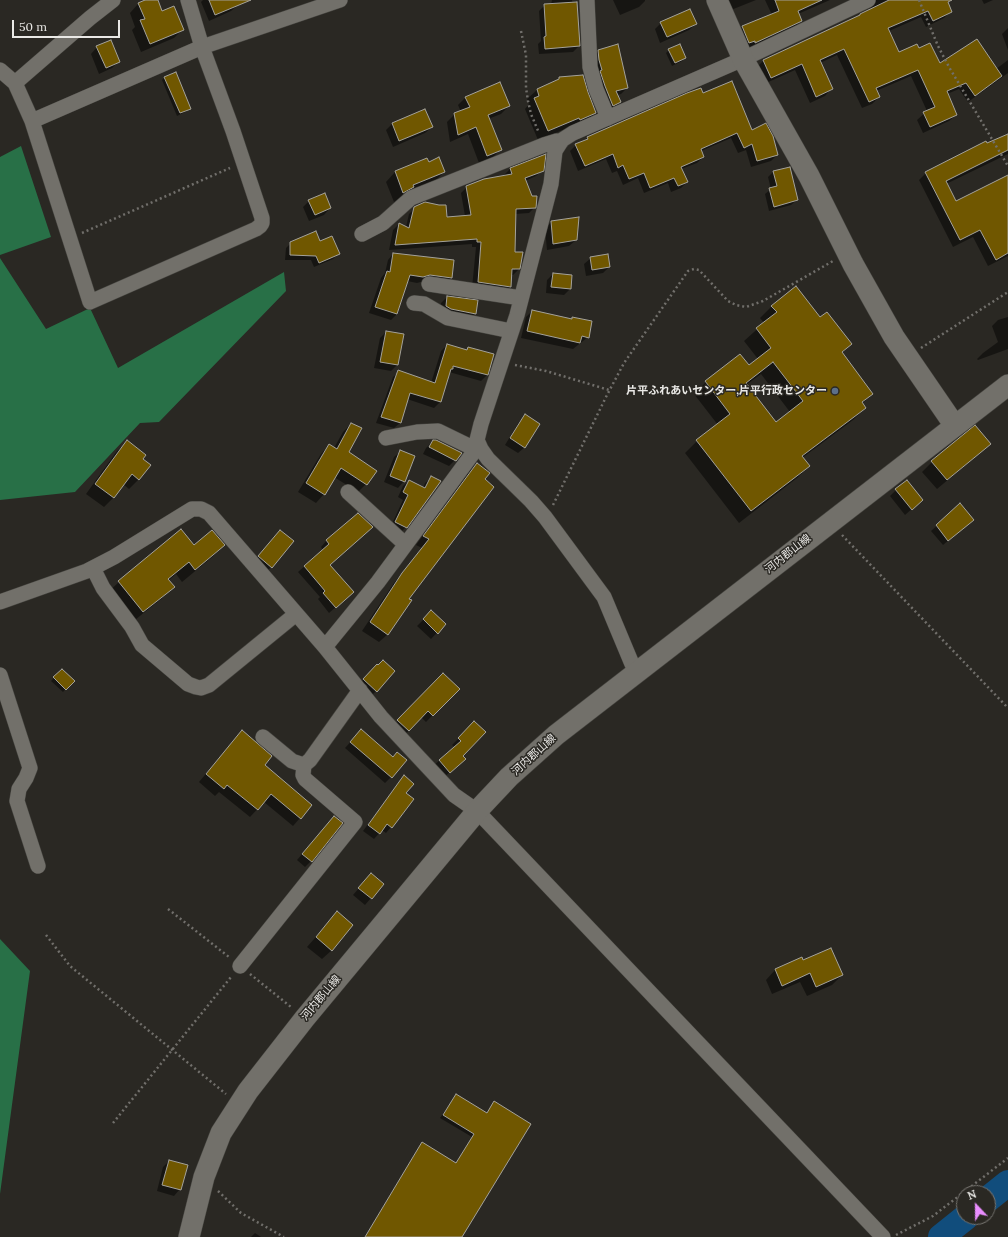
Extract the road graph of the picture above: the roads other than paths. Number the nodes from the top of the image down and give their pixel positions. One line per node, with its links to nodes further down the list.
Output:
1 (113, 0): 10 (street)
2 (188, 0): 7 (street)
3 (340, 0): 7 (street)
4 (587, 0): 11 (street)
5 (717, 0): 8 (main road)
6 (868, 0): 8 (street)
7 (202, 47): 12 (street); 12 (street)
8 (743, 59): 11 (street); 20 (main road)
9 (0, 70): 10 (street)
10 (15, 83): 12 (street)
11 (608, 118): 13 (street)
12 (32, 122)
13 (561, 142): 14 (street); 16 (street)
14 (362, 234)
15 (429, 284): 16 (street)
16 (521, 298): 18 (street)
17 (414, 303): 18 (street)
18 (511, 331): 22 (street)
19 (1008, 385): 20 (main road, 河内郡山線)
20 (955, 426): 29 (main road, 河内郡山線)
21 (386, 438): 22 (street)
22 (477, 447): 24 (street); 29 (street)
23 (348, 492): 24 (street)
24 (405, 544): 28 (street)
25 (93, 568): 26 (street); 27 (street); 27 (street)
26 (0, 602)
27 (296, 614): 28 (street)
28 (324, 647): 31 (street)
29 (636, 672): 34 (main road, 河内郡山線)
30 (0, 675): 35 (street)
31 (360, 690): 33 (street); 34 (street)
32 (263, 737): 33 (street)
33 (304, 765): 36 (street)
34 (477, 811): 37 (main road, 河内郡山線); 38 (street)
35 (38, 866)
36 (240, 966)
37 (189, 1237)
38 (883, 1237)

